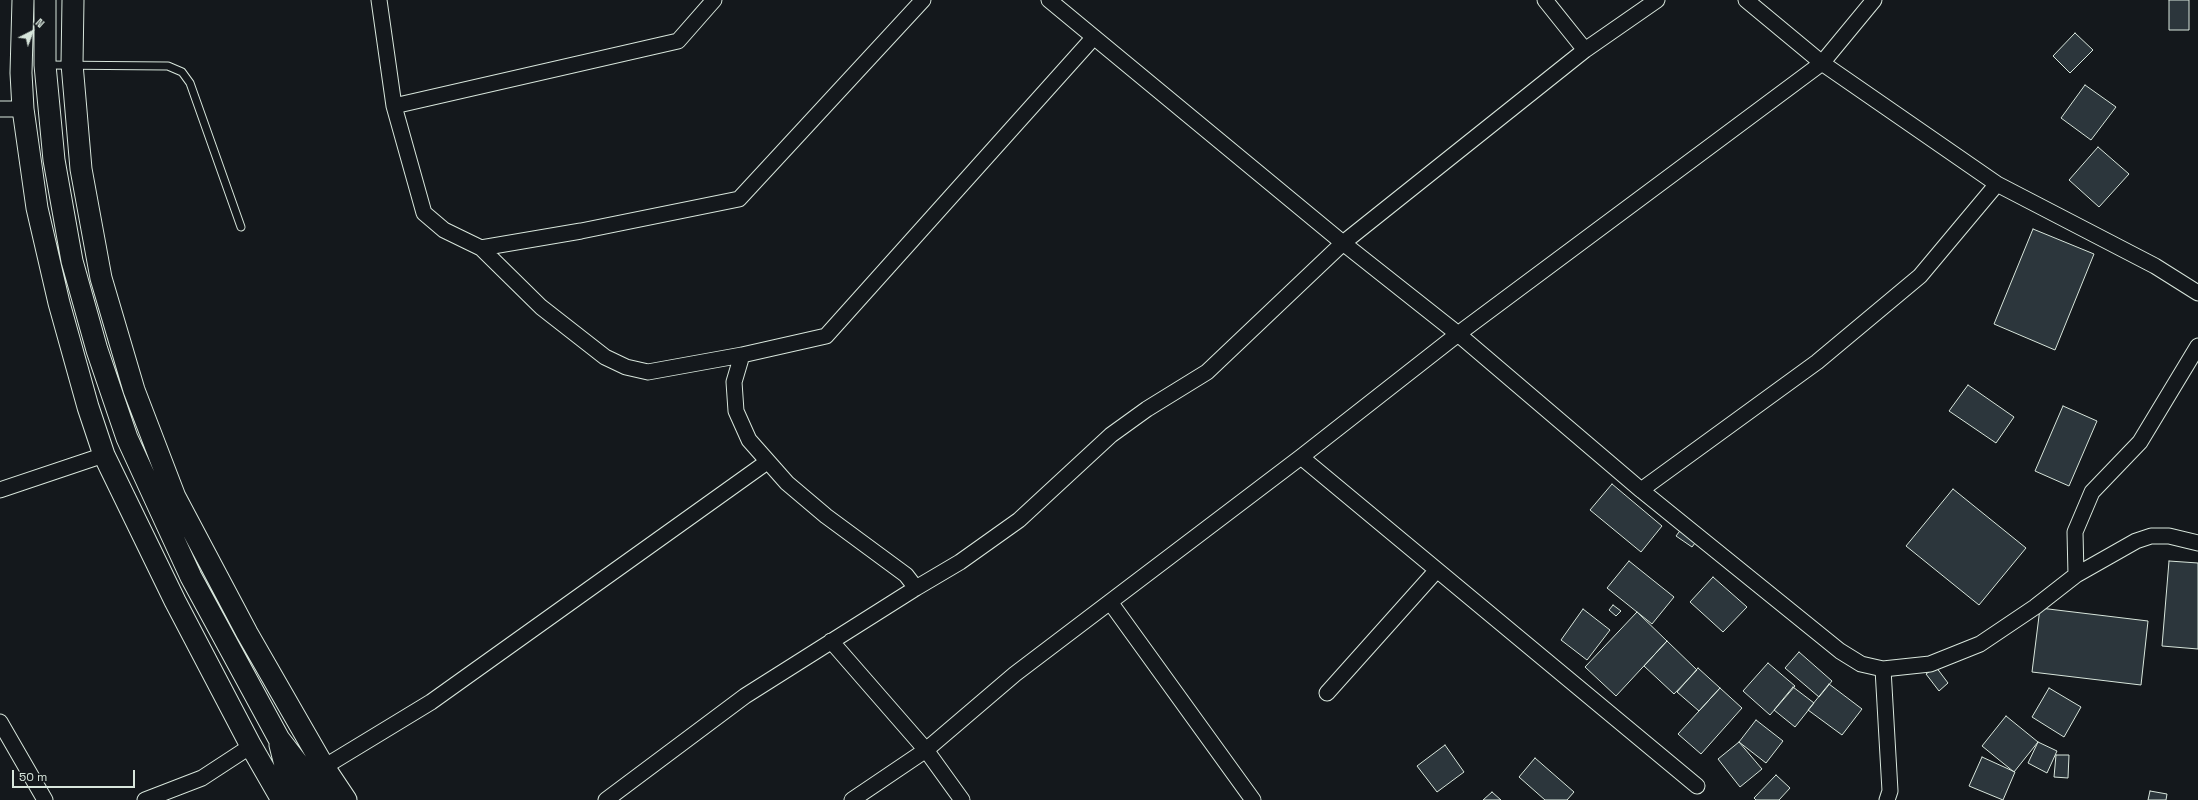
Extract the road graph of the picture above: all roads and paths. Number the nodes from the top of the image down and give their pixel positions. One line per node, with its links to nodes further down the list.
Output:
1 (23, 0): 19 (main road)
2 (45, 0): 16 (main road)
3 (73, 0): 15 (main road)
4 (379, 0): 17 (street)
5 (714, 0): 17 (street)
6 (923, 0): 23 (street)
7 (1049, 0): 12 (street)
8 (1545, 0): 13 (street)
9 (1657, 0): 13 (street)
10 (1746, 0): 14 (street)
11 (1874, 0): 14 (street)
12 (1094, 37): 22 (street); 27 (street)
13 (1585, 50): 22 (street)
14 (1822, 63): 20 (street); 25 (street)
15 (72, 64): 16 (lane); 21 (lane); 45 (main road)
16 (45, 65): 42 (main road)
17 (394, 106): 23 (street)
18 (0, 109): 19 (street)
19 (23, 109): 28 (main road)
20 (1997, 184): 24 (street); 32 (street)
21 (241, 227)
22 (1344, 243): 25 (street); 36 (street)
23 (481, 248): 27 (street)
24 (2198, 293)
25 (1458, 334): 29 (street); 32 (street)
26 (2198, 346): 35 (street)
27 (742, 356): 30 (street)
28 (104, 455): 31 (street); 43 (main road)
29 (1301, 457): 34 (street); 37 (street)
30 (767, 462): 36 (street); 45 (street)
31 (0, 490)
32 (1641, 490): 39 (street)
33 (2198, 543): 35 (street)
34 (1437, 570): 40 (street); 46 (street)
35 (2076, 575): 39 (street)
36 (916, 588): 38 (street)
37 (1110, 602): 44 (street); 56 (street)
38 (831, 641): 44 (street); 53 (street)
39 (1883, 670): 57 (street)
40 (1327, 693)
41 (0, 722): 47 (street)
42 (279, 739): 50 (main road); 51 (main road)
43 (251, 746): 48 (street); 49 (main road)
44 (926, 750): 54 (street); 55 (street)
45 (324, 767): 52 (main road)
46 (1697, 786)
47 (45, 800)
48 (145, 800)
49 (282, 800)
50 (303, 800)
51 (326, 800)
52 (346, 800)
53 (606, 800)
54 (852, 800)
55 (962, 800)
56 (1253, 800)
57 (1887, 800)

